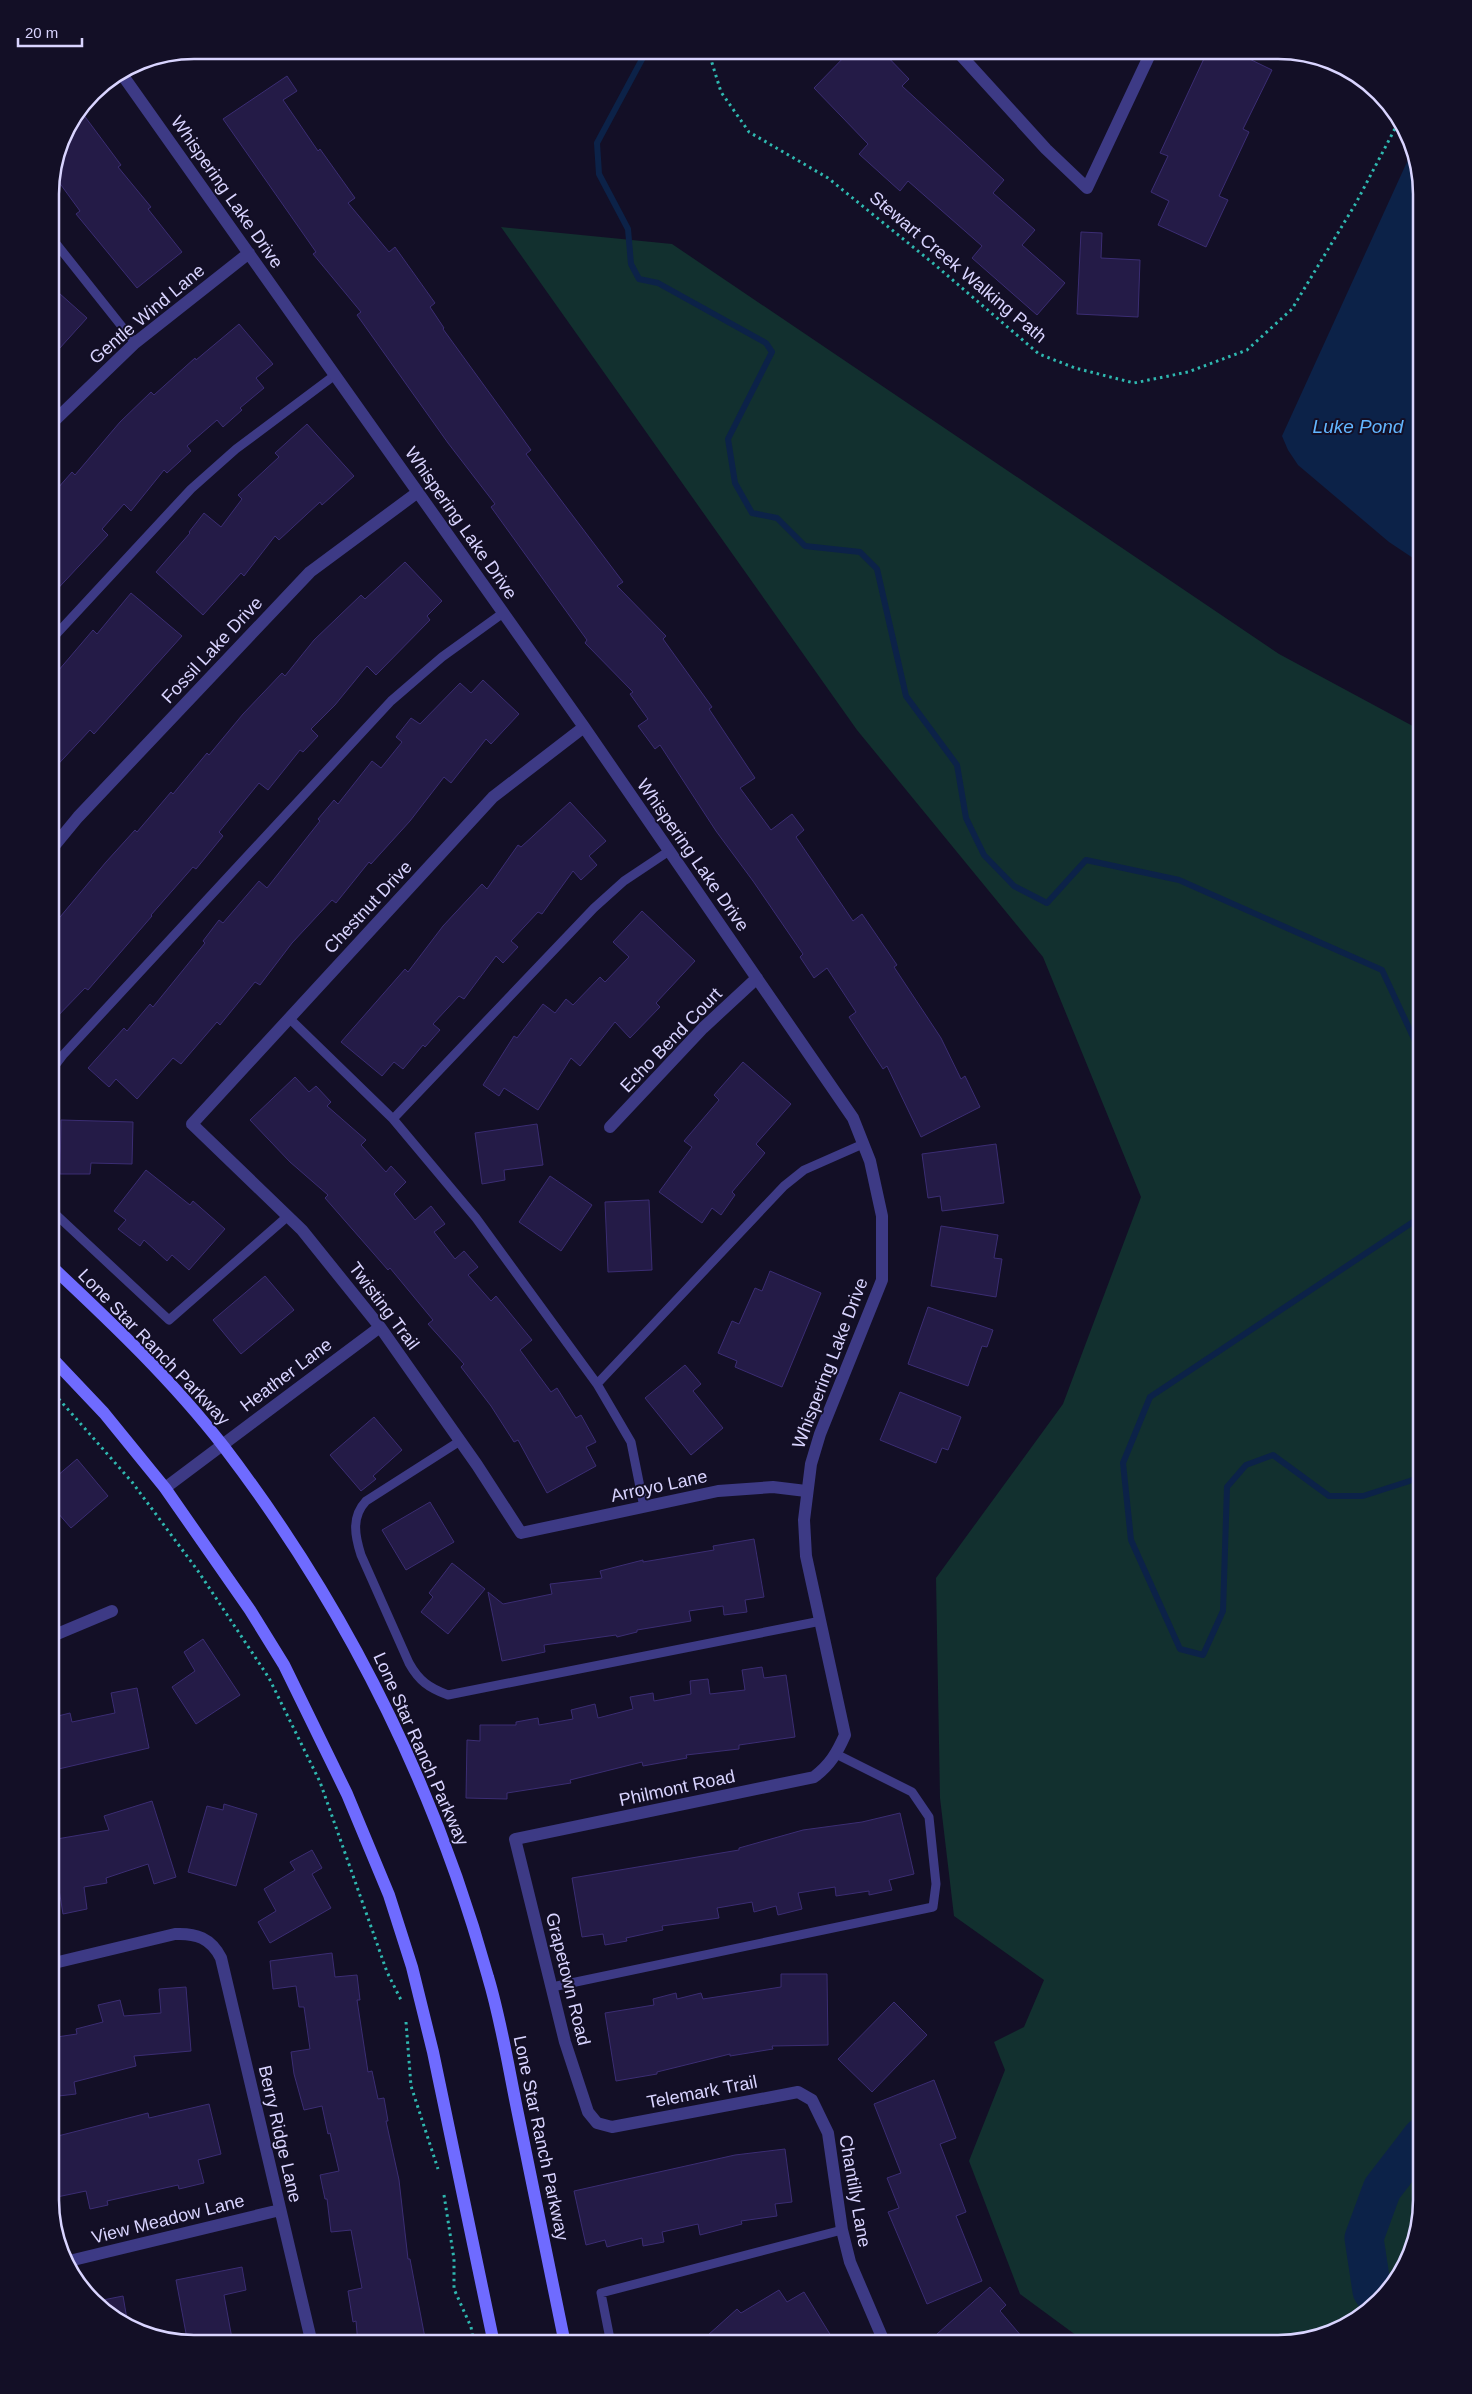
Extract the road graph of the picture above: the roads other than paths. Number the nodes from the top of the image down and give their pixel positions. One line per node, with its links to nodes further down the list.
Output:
1 (964, 59): 2 (street)
2 (1148, 59)
3 (125, 78): 5 (street, Whispering Lake Drive)
4 (59, 247): 6 (lane)
5 (249, 253): 6 (street, Gentle Wind Lane); 7 (street, Whispering Lake Drive)
6 (135, 343): 8 (street, Gentle Wind Lane)
7 (335, 375): 9 (street, Whispering Lake Drive); 11 (lane)
8 (59, 417)
9 (418, 492): 10 (street, Whispering Lake Drive); 13 (street, Fossil Lake Drive)
10 (503, 613): 12 (street, Whispering Lake Drive); 17 (lane)
11 (59, 631)
12 (584, 727): 14 (street, Whispering Lake Drive); 16 (street, Chestnut Drive)
13 (59, 840)
14 (669, 851): 15 (street, Whispering Lake Drive); 18 (lane)
15 (757, 978): 20 (street, Echo Bend Court); 21 (street, Whispering Lake Drive)
16 (289, 1018): 18 (lane); 19 (street, Chestnut Drive)
17 (59, 1060)
18 (393, 1118): 27 (lane)
19 (192, 1124): 22 (street, Twisting Trail)
20 (610, 1127)
21 (863, 1144): 27 (lane); 31 (street, Whispering Lake Drive)
22 (288, 1216): 23 (lane); 25 (street, Twisting Trail)
23 (59, 1217)
24 (59, 1273): 29 (main road, Lone Star Ranch Parkway)
25 (380, 1326): 28 (street, Twisting Trail); 29 (street, Heather Lane)
26 (59, 1366): 30 (main road)
27 (597, 1384): 32 (lane)
28 (460, 1441): 33 (street, Twisting Trail); 35 (lane)
29 (223, 1445): 30 (street, Heather Lane); 48 (main road, Lone Star Ranch Parkway)
30 (165, 1488): 47 (main road)
31 (806, 1491): 32 (street, Arroyo Lane); 35 (street, Whispering Lake Drive)
32 (644, 1507): 33 (street, Arroyo Lane)
33 (521, 1533)
34 (112, 1611): 36 (street)
35 (821, 1621): 37 (street, Whispering Lake Drive)
36 (59, 1633)
37 (836, 1754): 38 (street, Philmont Road); 40 (lane)
38 (515, 1839): 40 (street, Grapetown Road)
39 (59, 1962): 43 (street, Berry Ridge Lane)
40 (552, 1987): 42 (street, Grapetown Road)
41 (812, 2100): 42 (street, Telemark Trail); 44 (street, Chantilly Lane)
42 (597, 2123)
43 (280, 2210): 45 (street, View Meadow Lane); 46 (street, Berry Ridge Lane)
44 (842, 2230): 49 (lane); 50 (street, Chantilly Lane)
45 (73, 2260)
46 (310, 2335)
47 (492, 2335)
48 (564, 2335)
49 (609, 2335)
50 (882, 2335)

